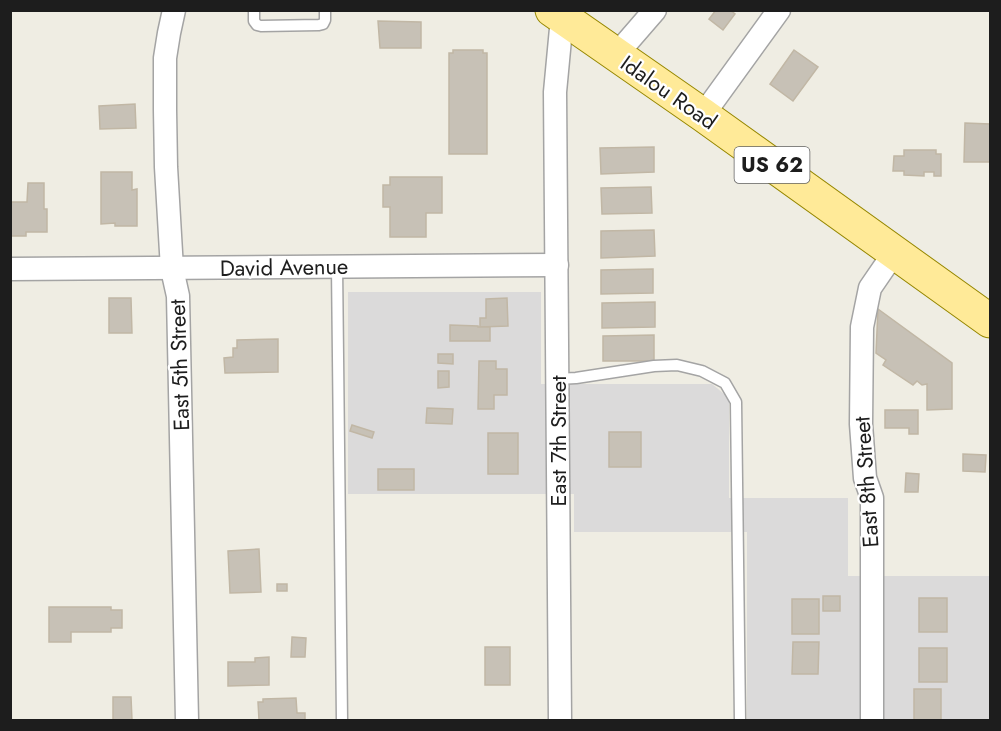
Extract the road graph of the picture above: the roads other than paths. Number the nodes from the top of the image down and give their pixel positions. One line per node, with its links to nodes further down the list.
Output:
1 (174, 10): 13 (street, East 5th Street)
2 (254, 10): 3 (lane)
3 (325, 10)
4 (655, 10): 7 (street)
5 (779, 10): 8 (street)
6 (557, 14): 7 (main road, Idalou Road / US 62); 10 (street, East 7th Street)
7 (616, 55): 8 (main road, Idalou Road / US 62)
8 (703, 115): 9 (main road, Idalou Road / US 62)
9 (894, 253): 14 (main road, Idalou Road / US 62); 20 (street, East 8th Street)
10 (557, 265): 11 (street, David Avenue); 15 (street, East 7th Street)
11 (337, 266): 13 (street, David Avenue); 17 (lane)
12 (10, 269): 13 (street, David Avenue)
13 (172, 269): 16 (street, East 5th Street)
14 (990, 321)
15 (557, 379): 18 (street, East 7th Street); 19 (lane)
16 (187, 720)
17 (342, 720)
18 (560, 720)
19 (741, 720)
20 (872, 720)

